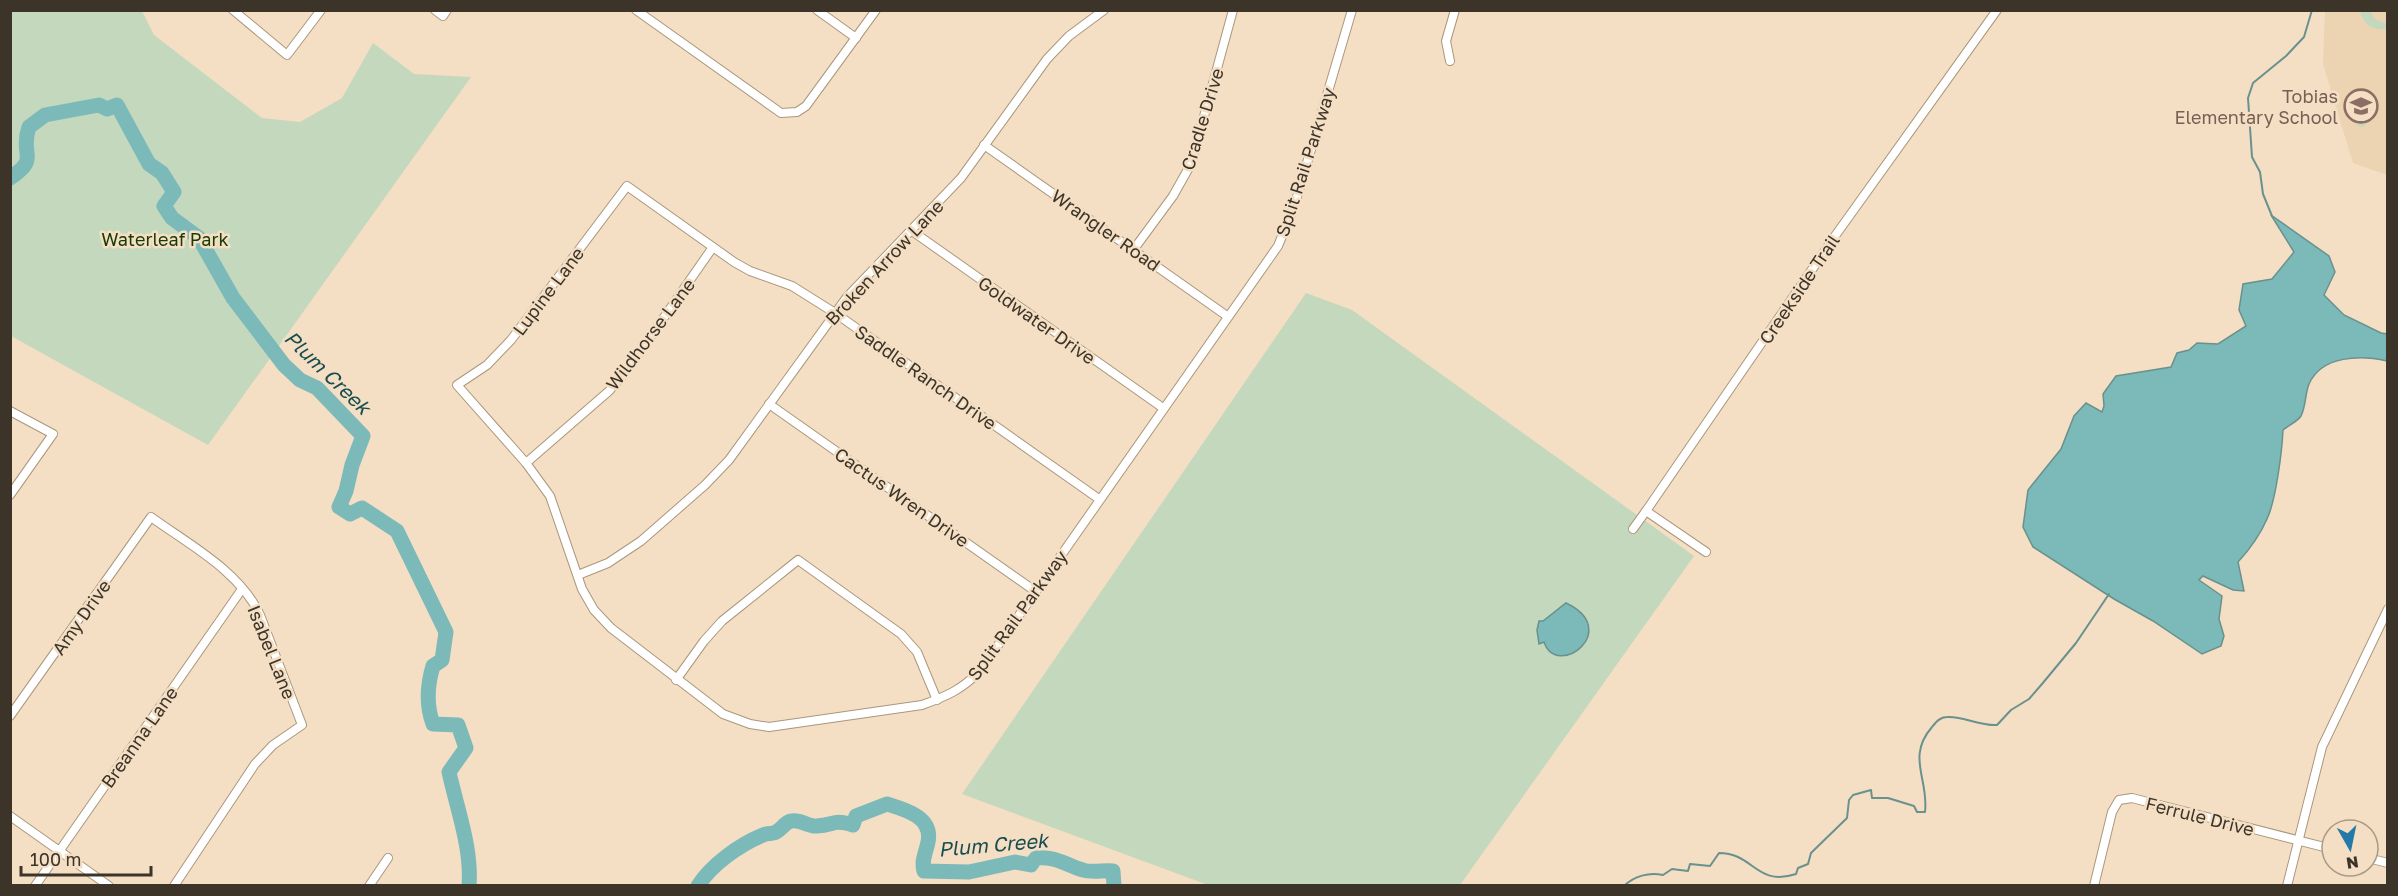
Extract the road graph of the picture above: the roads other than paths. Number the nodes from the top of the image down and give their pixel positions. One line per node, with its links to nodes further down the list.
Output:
1 (233, 10): 2 (street)
2 (321, 10)
3 (435, 10): 12 (street)
4 (636, 10): 13 (street)
5 (817, 10): 13 (street)
6 (876, 10): 13 (street)
7 (1104, 10): 15 (street, Broken Arrow Lane)
8 (1233, 10): 19 (street, Cradle Drive)
9 (1352, 10): 21 (street, Split Rail Parkway)
10 (1455, 10): 14 (street)
11 (1997, 10): 29 (street, Creekside Trail)
12 (445, 13)
13 (856, 38)
14 (1450, 61)
15 (984, 146): 17 (street, Broken Arrow Lane); 19 (street, Wrangler Road)
16 (627, 186): 18 (street, Saddle Ranch Drive); 22 (street, Lupine Lane)
17 (912, 231): 20 (street, Broken Arrow Lane); 24 (street, Goldwater Drive)
18 (713, 247): 20 (street, Saddle Ranch Drive); 26 (street, Wildhorse Lane)
19 (1134, 249): 21 (street, Wrangler Road)
20 (835, 313): 23 (street, Broken Arrow Lane); 28 (street, Saddle Ranch Drive)
21 (1227, 316): 24 (street, Split Rail Parkway)
22 (457, 385): 26 (street, Split Rail Parkway)
23 (769, 404): 33 (street, Broken Arrow Lane); 35 (street, Cactus Wren Drive)
24 (1163, 408): 28 (street, Split Rail Parkway)
25 (10, 411): 27 (street)
26 (526, 463): 33 (street, Split Rail Parkway)
27 (10, 495)
28 (1100, 499): 35 (street, Split Rail Parkway)
29 (1646, 511): 31 (street, Creekside Trail); 32 (street)
30 (151, 517): 34 (street, Isabel Lane); 39 (street, Amy Drive)
31 (1633, 529)
32 (1706, 552)
33 (578, 575): 37 (street, Split Rail Parkway)
34 (243, 589): 43 (street, Breanna Lane); 47 (street, Isabel Lane)
35 (1035, 591): 38 (street, Split Rail Parkway)
36 (2388, 609): 41 (street)
37 (676, 680): 38 (street, Split Rail Parkway); 38 (street)
38 (937, 700)
39 (10, 716)
40 (10, 816): 43 (street)
41 (2298, 841): 42 (street, Ferrule Drive); 49 (street, Ferrule Drive); 50 (street)
42 (2320, 846)
43 (59, 850): 45 (street, Breanna Lane); 46 (street)
44 (388, 858): 48 (street)
45 (35, 885)
46 (109, 885)
47 (174, 885)
48 (369, 885)
49 (2094, 885)
50 (2288, 885)

